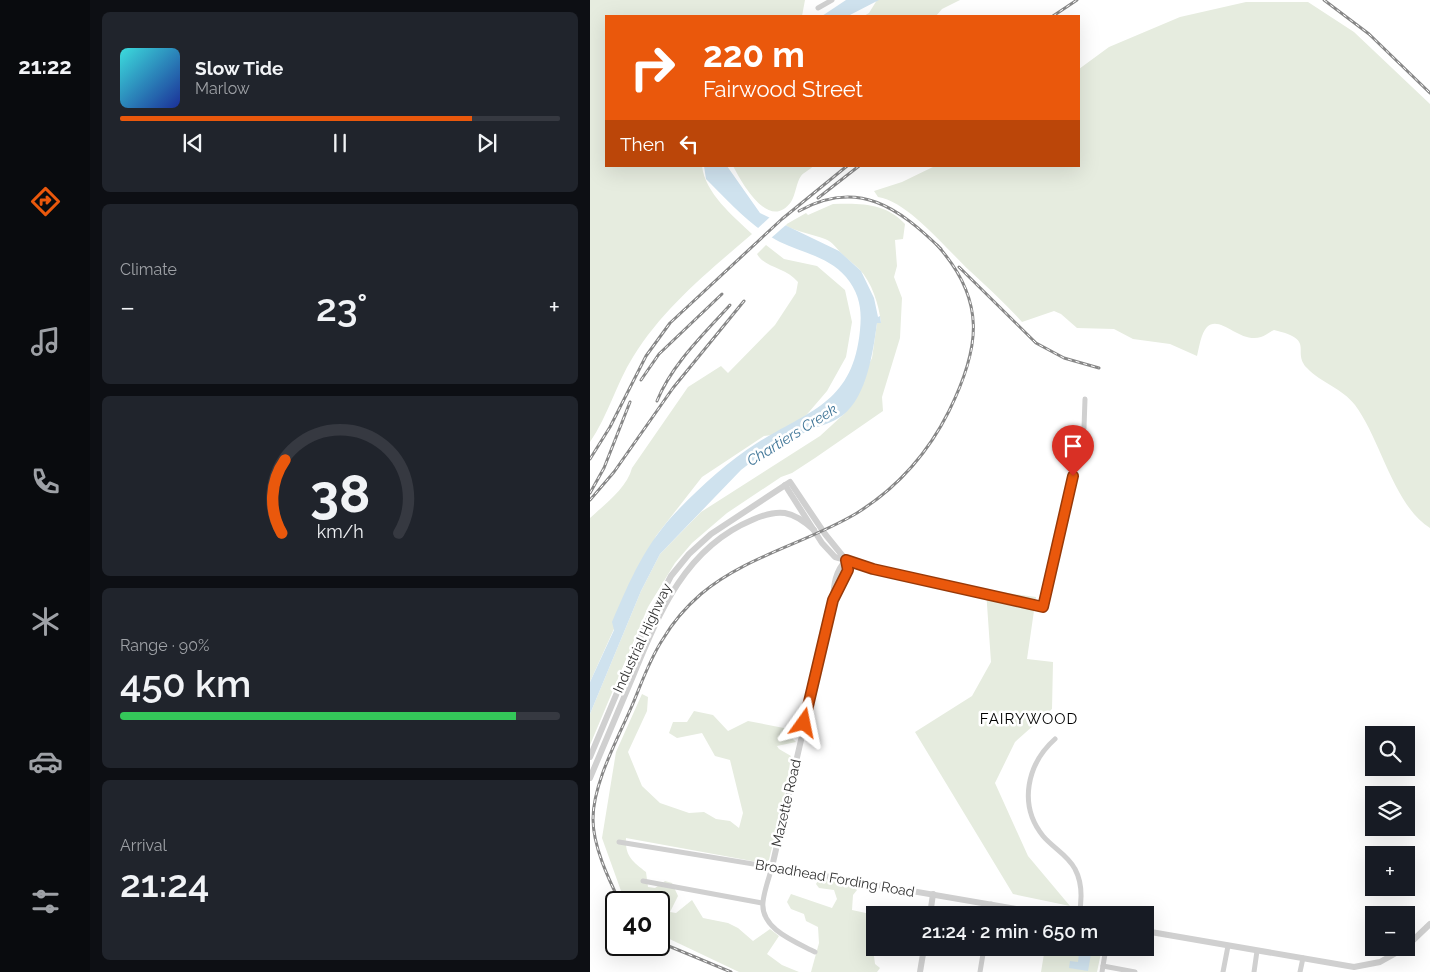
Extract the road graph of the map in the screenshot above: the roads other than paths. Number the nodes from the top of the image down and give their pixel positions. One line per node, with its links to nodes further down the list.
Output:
1 (832, 0): 2 (street)
2 (818, 8)
3 (1085, 399): 6 (street)
4 (787, 483): 5 (street); 6 (street); 8 (street, Industrial Highway)
5 (814, 530): 6 (street); 9 (street, Industrial Highway)
6 (846, 560): 11 (street, Mazette Road)
7 (1055, 739): 18 (street)
8 (590, 757)
9 (590, 778)
10 (619, 842): 11 (street, Broadhead Fording Road)
11 (772, 867): 13 (street, Broadhead Fording Road); 14 (street, Mazette Road)
12 (642, 881): 14 (street)
13 (933, 894): 15 (street, Broadhead Fording Road); 16 (street)
14 (762, 904): 24 (street)
15 (991, 904): 17 (street, Broadhead Fording Road)
16 (931, 906)
17 (1002, 906)
18 (1081, 906)
19 (1430, 924): 21 (street)
20 (1154, 933): 22 (street)
21 (1415, 938)
22 (1228, 946): 23 (street); 34 (street)
23 (1257, 951): 29 (street); 35 (street)
24 (815, 952)
25 (923, 956): 31 (street)
26 (983, 956): 32 (street)
27 (1104, 956): 30 (street)
28 (1392, 956): 29 (street)
29 (1303, 958): 36 (street)
30 (1102, 969): 33 (street)
31 (920, 972)
32 (980, 972)
33 (1135, 972)
34 (1223, 972)
35 (1254, 972)
36 (1300, 972)

